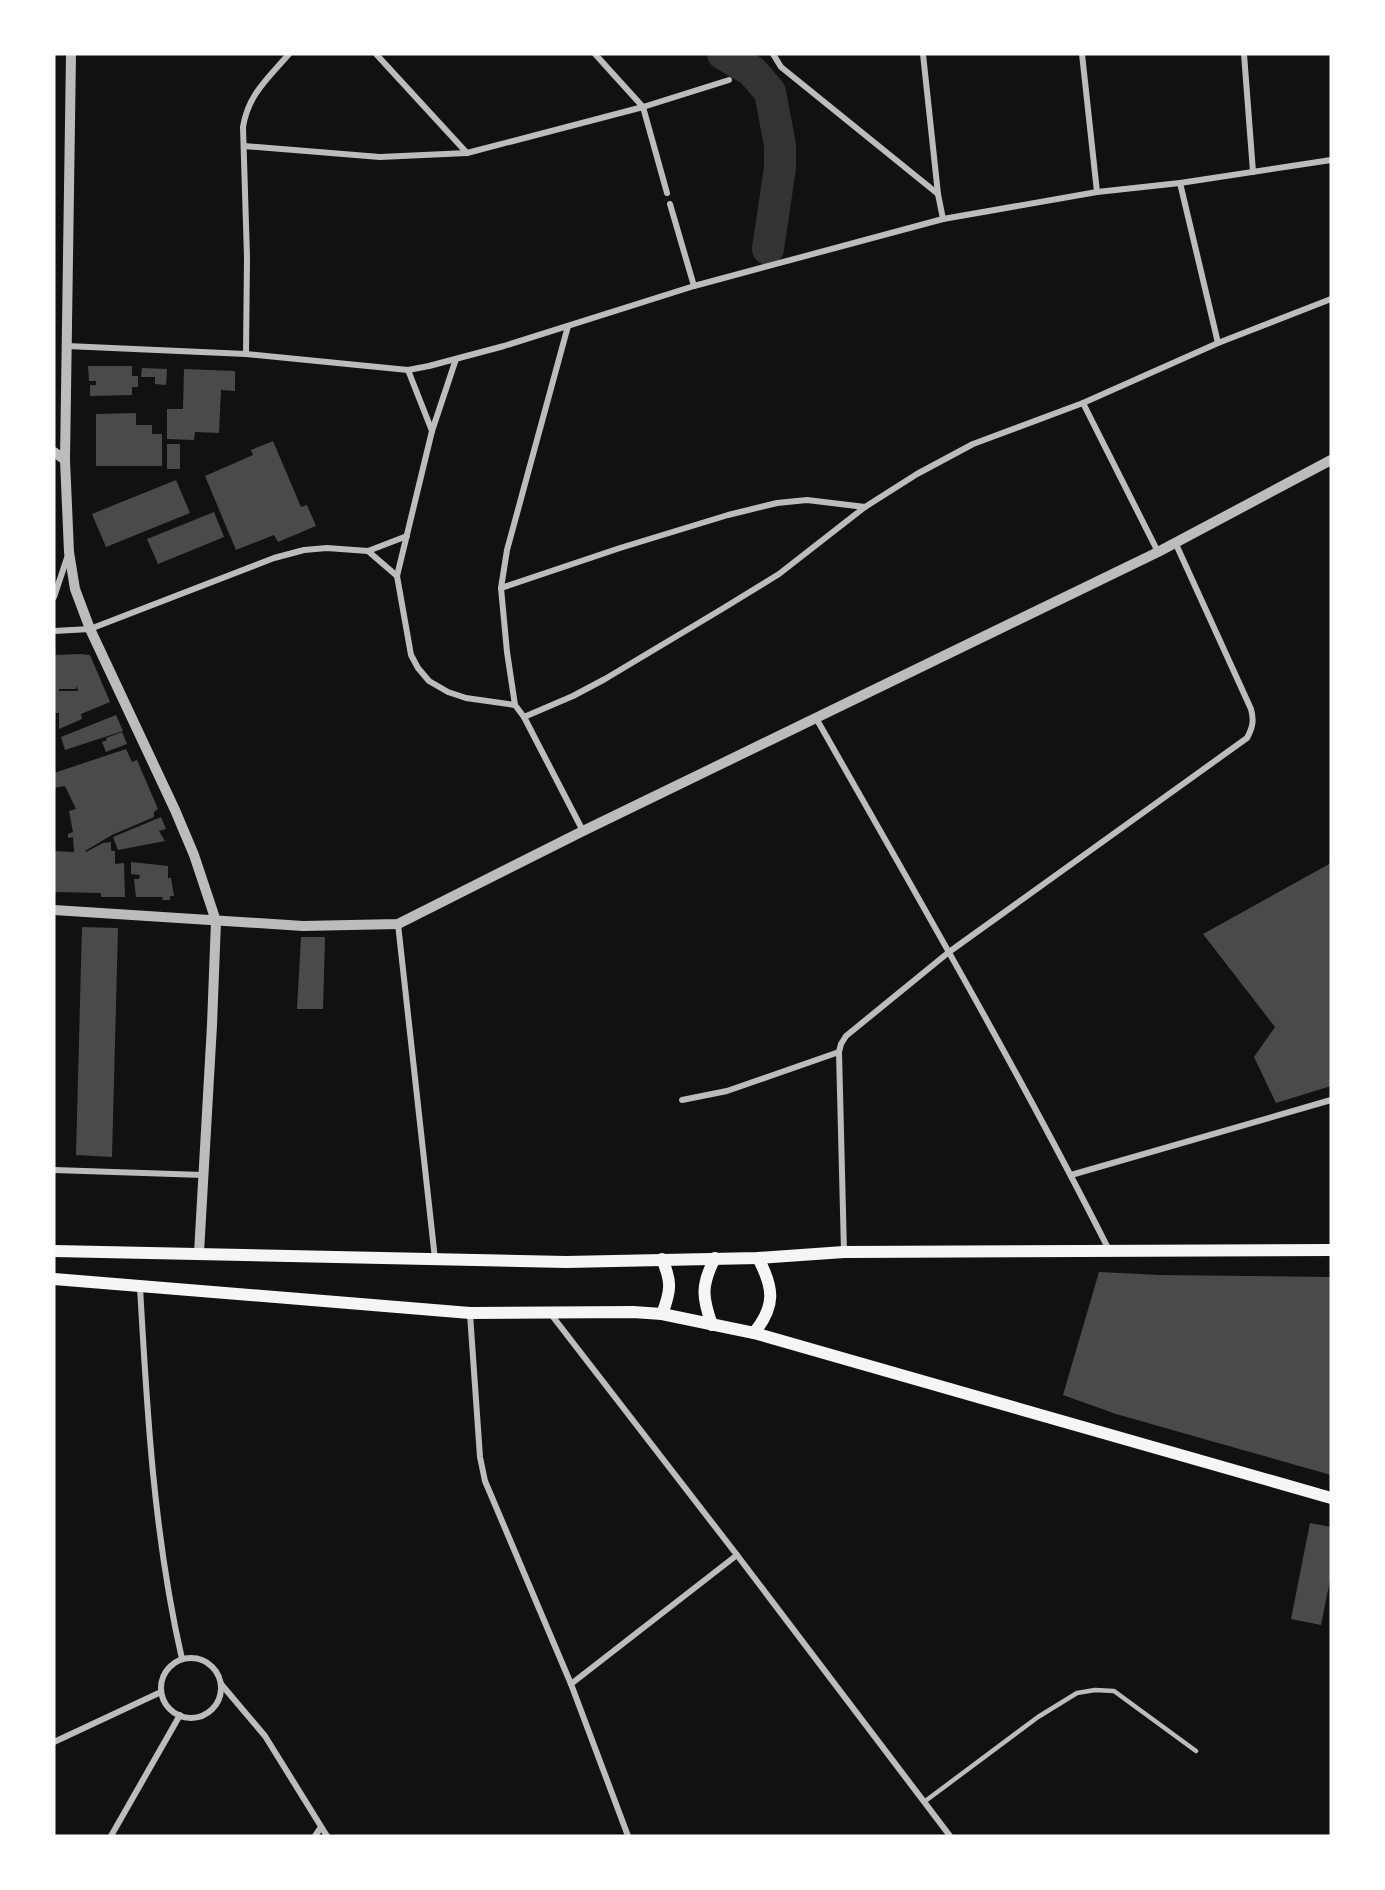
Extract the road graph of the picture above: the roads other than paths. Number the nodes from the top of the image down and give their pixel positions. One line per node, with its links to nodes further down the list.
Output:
1 (71, 54): 25 (street)
2 (289, 54): 11 (street)
3 (376, 54): 12 (street)
4 (595, 54): 10 (street)
5 (773, 54): 18 (street)
6 (922, 54): 18 (street)
7 (1082, 54): 16 (street)
8 (1244, 54): 14 (street)
9 (729, 80): 10 (street)
10 (643, 107): 12 (street); 17 (street)
11 (244, 146): 12 (street); 26 (street)
12 (467, 153)
13 (1331, 160): 14 (street)
14 (1253, 172): 15 (street)
15 (1180, 183): 16 (street); 24 (street)
16 (1097, 192): 20 (street)
17 (667, 193)
18 (938, 194): 20 (street)
19 (670, 204): 21 (street)
20 (943, 219): 21 (street)
21 (694, 286): 23 (street)
22 (1331, 299): 24 (street)
23 (568, 326): 27 (street); 41 (street)
24 (1218, 343): 29 (street)
25 (67, 346): 26 (street); 32 (street)
26 (246, 354): 28 (street)
27 (456, 359): 28 (street); 30 (street)
28 (408, 370): 30 (street)
29 (1083, 403): 34 (street); 39 (street)
30 (432, 431): 35 (street)
31 (54, 452): 32 (street)
32 (65, 460): 38 (street)
33 (1331, 460): 36 (street)
34 (865, 507): 41 (street); 46 (street)
35 (406, 536): 37 (street); 40 (street)
36 (1175, 542): 39 (street); 52 (street)
37 (368, 551): 40 (street); 43 (street)
38 (69, 552): 42 (street); 43 (street)
39 (1158, 552): 47 (street)
40 (397, 576): 45 (street)
41 (501, 588): 45 (street)
42 (54, 597)
43 (90, 629): 44 (street); 50 (street)
44 (54, 631)
45 (515, 705): 46 (street)
46 (524, 717): 48 (street)
47 (816, 718): 48 (street); 52 (street)
48 (583, 831): 51 (street)
49 (54, 910): 50 (street)
50 (216, 921): 51 (street); 57 (street)
51 (398, 924): 67 (street)
52 (949, 952): 53 (street); 58 (street)
53 (839, 1052): 54 (street); 62 (street)
54 (682, 1100)
55 (1331, 1100): 58 (street)
56 (54, 1170): 57 (street)
57 (203, 1175): 63 (street)
58 (1071, 1175): 59 (street)
59 (1109, 1250): 60 (main road); 62 (main road)
60 (1331, 1250)
61 (54, 1251): 63 (main road)
62 (844, 1252): 65 (main road)
63 (199, 1253): 67 (main road)
64 (715, 1258): 65 (main road); 66 (main road); 73 (main road)
65 (758, 1258): 74 (main road)
66 (662, 1259): 67 (main road); 72 (main road)
67 (435, 1260)
68 (54, 1279): 69 (main road)
69 (140, 1287): 70 (main road); 77 (street)
70 (470, 1313): 71 (main road); 79 (street)
71 (550, 1313): 72 (main road); 76 (street)
72 (662, 1314): 73 (main road)
73 (712, 1325): 74 (main road)
74 (754, 1333): 75 (main road)
75 (1331, 1498)
76 (737, 1555): 79 (street); 84 (street)
77 (182, 1659): 78 (street); 80 (street)
78 (221, 1683): 81 (street); 85 (street)
79 (571, 1684): 89 (street)
80 (161, 1692): 81 (street); 82 (street)
81 (180, 1715): 86 (street)
82 (54, 1742)
83 (1196, 1751): 84 (lane)
84 (924, 1802): 90 (street)
85 (321, 1827): 87 (street); 88 (street)
86 (111, 1836)
87 (315, 1836)
88 (327, 1836)
89 (628, 1836)
90 (950, 1836)

